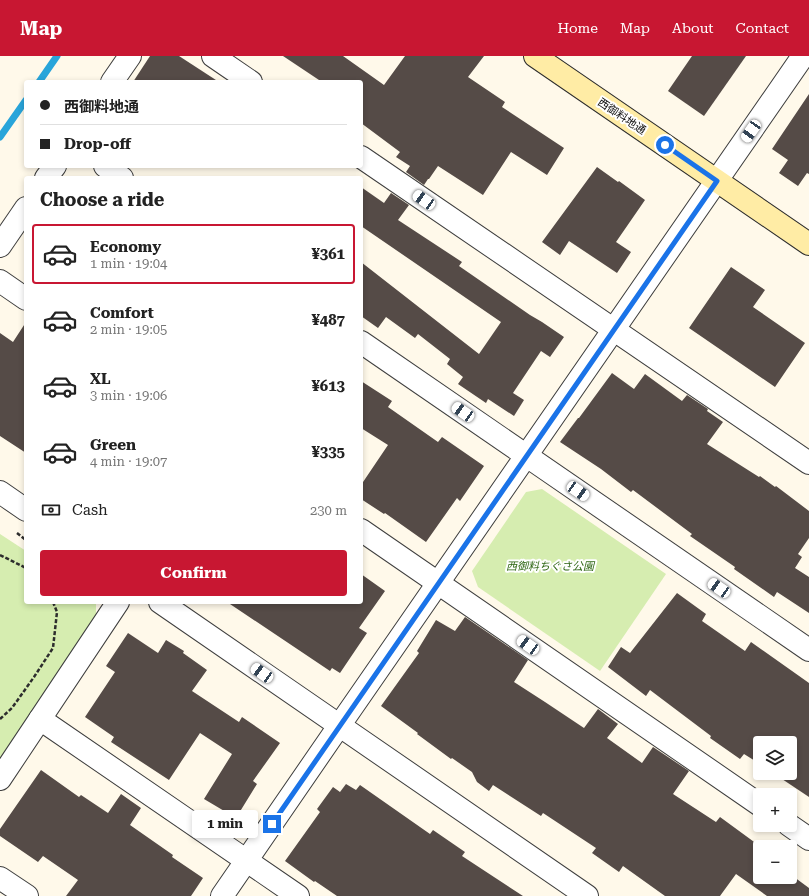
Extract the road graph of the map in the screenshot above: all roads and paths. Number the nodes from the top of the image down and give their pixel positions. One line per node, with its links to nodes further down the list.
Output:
1 (130, 56): 5 (street)
2 (213, 56): 6 (street)
3 (535, 56): 10 (street, 西御料地通)
4 (803, 56): 10 (street)
5 (113, 80)
6 (248, 80)
7 (363, 158): 16 (street)
8 (108, 168): 9 (street)
9 (119, 176)
10 (717, 181): 12 (street, 西御料地通); 16 (street)
11 (24, 211): 13 (street)
12 (809, 244)
13 (0, 246)
14 (0, 281): 15 (street)
15 (24, 298)
16 (614, 330): 18 (street); 19 (street)
17 (363, 343): 18 (street)
18 (526, 456): 25 (street); 29 (street)
19 (809, 464)
20 (0, 492): 21 (street)
21 (24, 509)
22 (363, 531): 25 (street)
23 (0, 556): 24 (path)
24 (24, 567)
25 (438, 583): 32 (street); 34 (street)
26 (54, 604): 30 (path)
27 (117, 604): 31 (street)
28 (163, 604): 32 (street)
29 (809, 650)
30 (0, 719)
31 (40, 719): 33 (street); 37 (street)
32 (339, 726): 37 (street); 42 (street)
33 (0, 779)
34 (753, 800)
35 (797, 831): 36 (street)
36 (809, 839)
37 (247, 861): 40 (street); 41 (street)
38 (0, 878): 39 (street)
39 (27, 896)
40 (222, 896)
41 (298, 896)
42 (587, 896)

